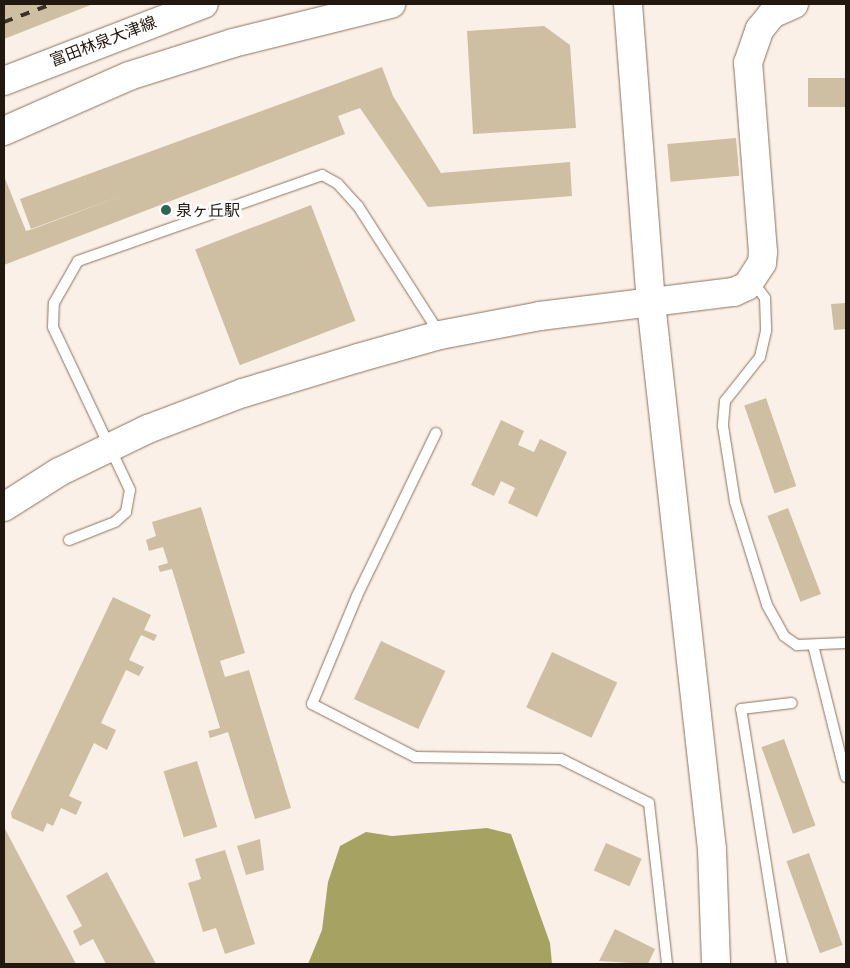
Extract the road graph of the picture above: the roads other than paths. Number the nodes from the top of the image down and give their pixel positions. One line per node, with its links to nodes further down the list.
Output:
1 (204, 4): 5 (street, 富田林泉大津線)
2 (391, 4): 8 (street)
3 (628, 4): 10 (street)
4 (794, 4): 9 (street)
5 (67, 54): 6 (street, 富田林泉大津線); 7 (street)
6 (4, 81)
7 (4, 93)
8 (4, 131)
9 (753, 282): 10 (street); 17 (lane)
10 (651, 303): 11 (street); 21 (street)
11 (440, 335): 13 (street); 13 (lane)
12 (436, 433): 20 (lane)
13 (112, 445): 14 (street); 15 (lane)
14 (4, 507)
15 (69, 540)
16 (846, 642): 17 (lane)
17 (814, 645): 19 (lane)
18 (792, 703): 22 (lane)
19 (845, 770)
20 (667, 964)
21 (716, 964)
22 (782, 964)

